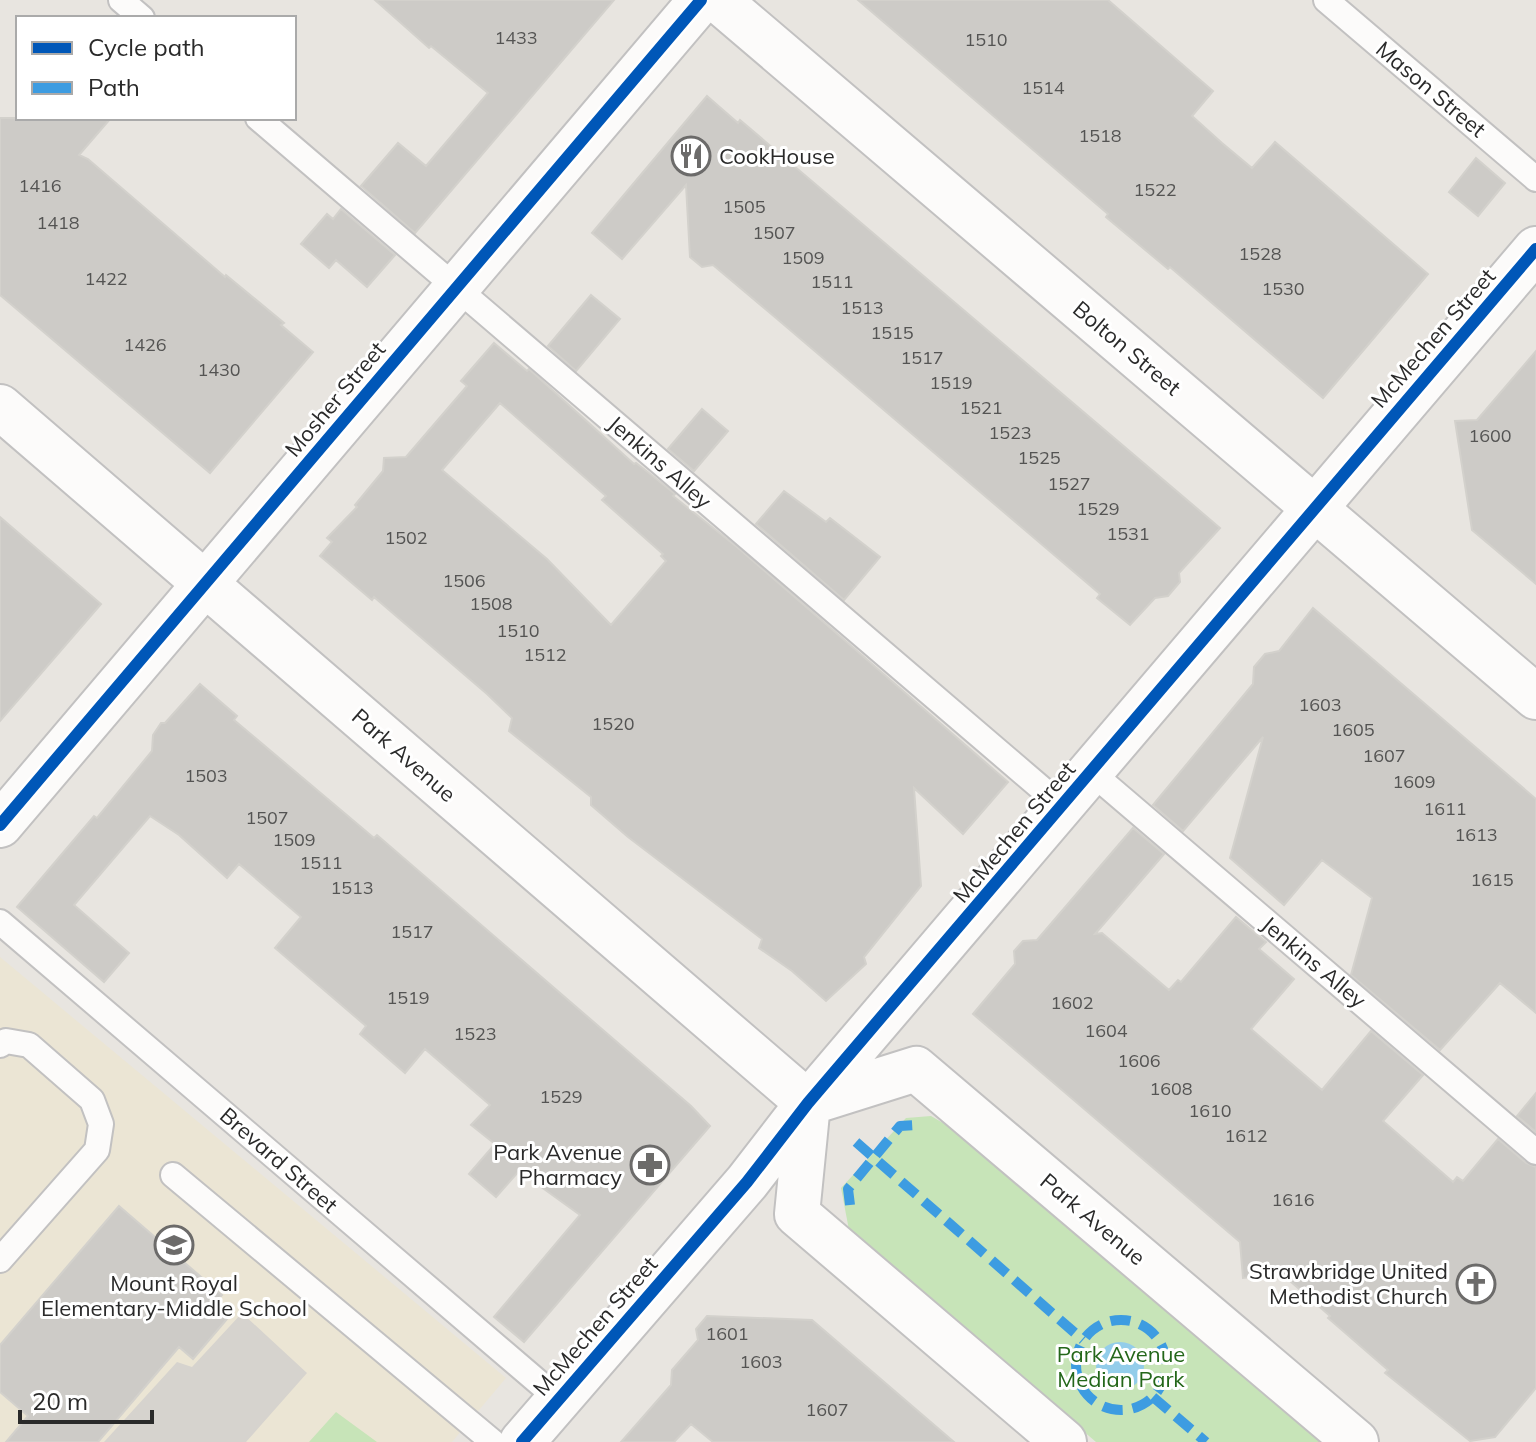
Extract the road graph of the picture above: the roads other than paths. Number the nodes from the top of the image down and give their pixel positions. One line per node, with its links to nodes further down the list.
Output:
1 (121, 0): 5 (lane)
2 (701, 0): 9 (street, Mosher Street)
3 (718, 0): 11 (street, Bolton Street)
4 (1326, 0): 7 (lane, Mason Street)
5 (140, 16)
6 (260, 120): 9 (lane, Jenkins Alley)
7 (1536, 179)
8 (1536, 249): 11 (street, McMechen Street)
9 (456, 288): 12 (street, Mosher Street); 15 (lane, Jenkins Alley)
10 (0, 407): 12 (street, Park Avenue)
11 (1314, 508): 13 (street, Bolton Street); 14 (street, McMechen Street)
12 (205, 583): 16 (street, Mosher Street); 19 (street, Park Avenue)
13 (1536, 697)
14 (1091, 772): 15 (street, McMechen Street); 20 (lane, Jenkins Alley)
15 (1062, 806): 19 (street, McMechen Street)
16 (0, 825)
17 (0, 922): 23 (lane, Brevard Street)
18 (0, 1045): 22 (lane)
19 (808, 1103): 23 (street, McMechen Street); 25 (street); 26 (street, Park Avenue)
20 (1536, 1152)
21 (173, 1175): 24 (lane)
22 (0, 1260)
23 (558, 1399): 24 (street, McMechen Street)
24 (521, 1440)
25 (1064, 1442)
26 (1356, 1442)

